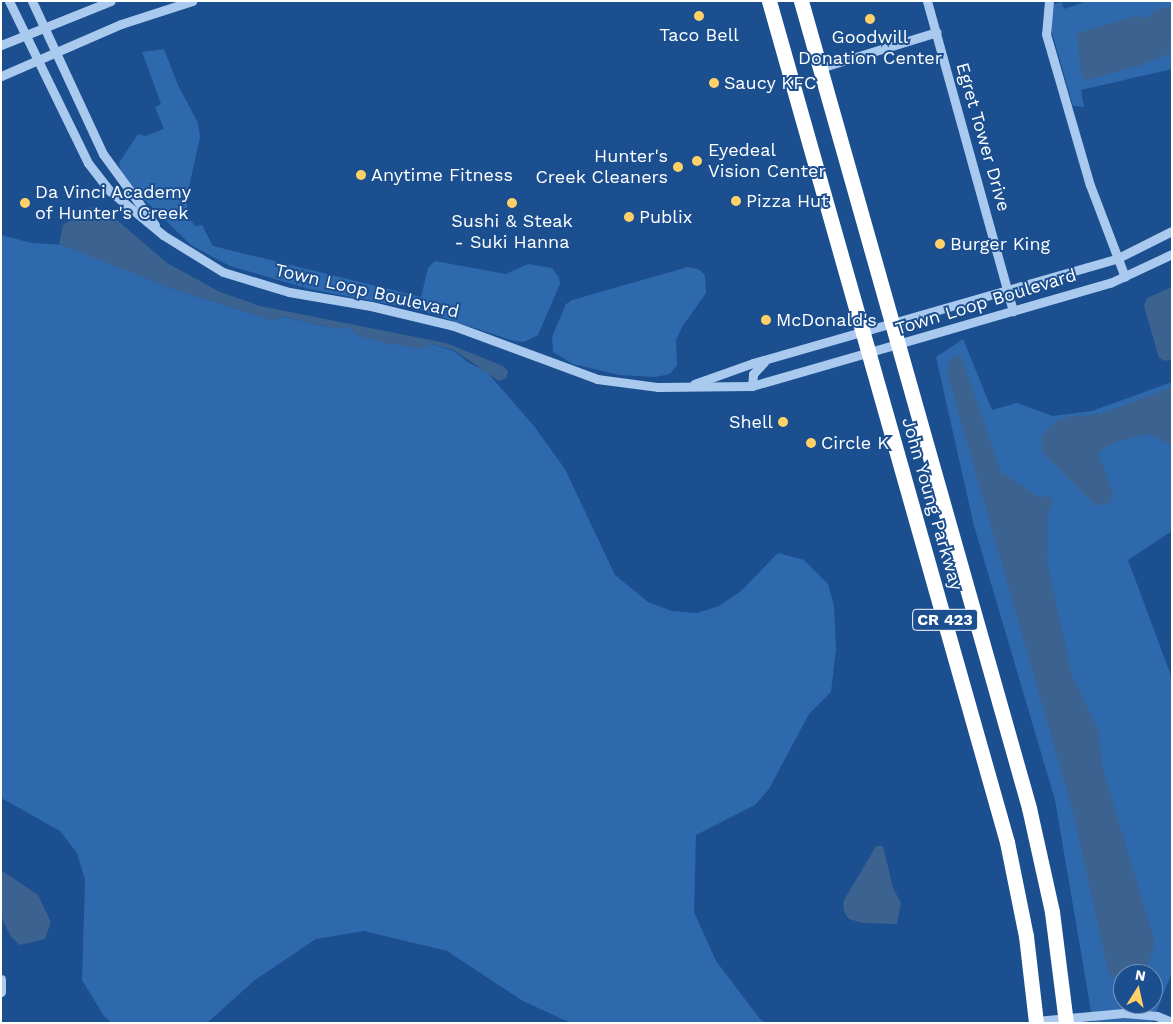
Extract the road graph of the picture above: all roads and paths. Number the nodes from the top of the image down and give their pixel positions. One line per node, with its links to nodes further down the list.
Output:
1 (9, 1): 11 (street, Town Loop Boulevard)
2 (32, 1): 9 (street, Town Loop Boulevard)
3 (111, 1): 9 (street)
4 (192, 1): 13 (street)
5 (769, 1): 25 (highway, John Young Parkway / CR 423)
6 (801, 1): 15 (highway, John Young Parkway / CR 423)
7 (927, 1): 10 (street, Egret Tower Drive)
8 (1050, 1): 20 (street)
9 (44, 26): 11 (street); 13 (street, Town Loop Boulevard)
10 (937, 32): 15 (street); 22 (street, Egret Tower Drive)
11 (25, 34): 12 (street); 14 (street, Town Loop Boulevard)
12 (1, 45)
13 (55, 51): 14 (street); 18 (street, Town Loop Boulevard)
14 (36, 60): 16 (street); 18 (street, Town Loop Boulevard)
15 (820, 68): 24 (highway, John Young Parkway / CR 423)
16 (1, 76)
17 (1172, 231): 20 (street, Town Loop Boulevard)
18 (163, 235): 30 (street, Town Loop Boulevard)
19 (1172, 254): 21 (street, Town Loop Boulevard)
20 (1118, 258): 21 (street); 22 (street, Town Loop Boulevard)
21 (1125, 276): 23 (street, Town Loop Boulevard)
22 (1009, 291): 23 (street, Egret Tower Drive); 24 (street, Town Loop Boulevard)
23 (1014, 311): 26 (street, Town Loop Boulevard)
24 (891, 323): 25 (street, Town Loop Boulevard); 26 (highway, John Young Parkway / CR 423)
25 (863, 332): 27 (highway, John Young Parkway / CR 423); 28 (street, Town Loop Boulevard)
26 (898, 346): 27 (street, Town Loop Boulevard); 33 (highway, John Young Parkway / CR 423)
27 (870, 353): 29 (street, Town Loop Boulevard); 34 (highway, John Young Parkway / CR 423)
28 (766, 360): 29 (street); 30 (street, Town Loop Boulevard)
29 (752, 386): 30 (street, Town Loop Boulevard)
30 (687, 387)
31 (1, 979): 32 (street)
32 (1, 992)
33 (1066, 1021): 34 (street); 35 (street)
34 (1036, 1022)
35 (1172, 1022)

